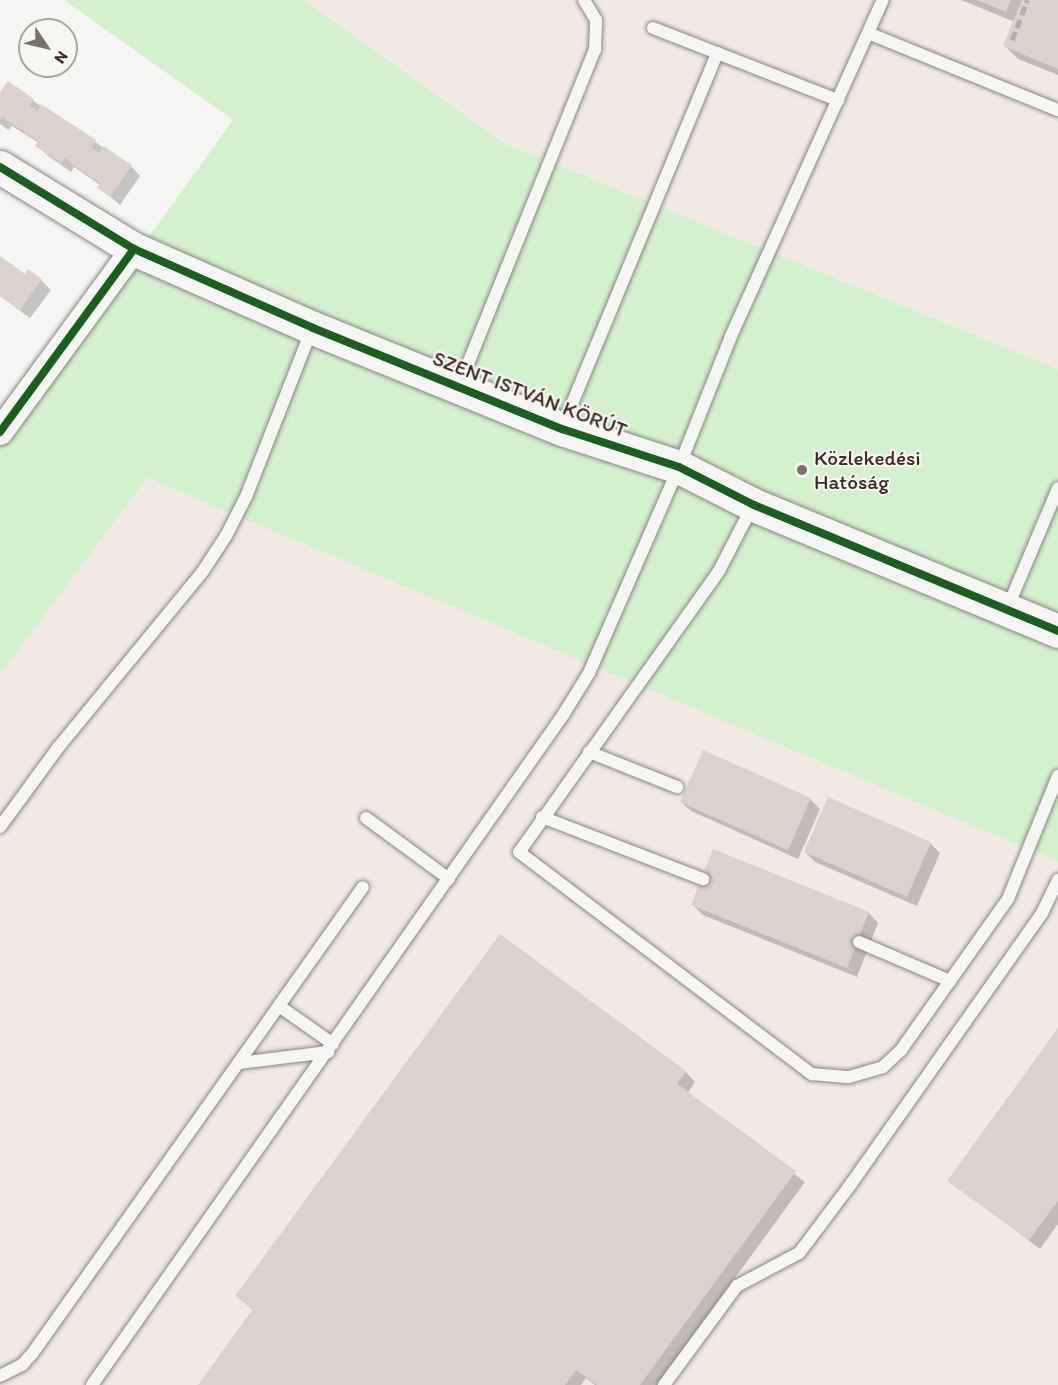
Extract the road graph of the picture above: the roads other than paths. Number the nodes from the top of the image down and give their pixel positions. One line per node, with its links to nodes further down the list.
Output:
1 (584, 0): 11 (lane)
2 (883, 0): 4 (lane)
3 (652, 28): 5 (lane)
4 (868, 33): 6 (lane); 7 (lane)
5 (717, 53): 6 (lane); 12 (lane)
6 (838, 100): 14 (lane)
7 (1058, 110)
8 (0, 167): 9 (street, SZENT ISTVÁN KÖRÚT)
9 (134, 249): 10 (street, SZENT ISTVÁN KÖRÚT); 13 (street)
10 (313, 328): 11 (street, SZENT ISTVÁN KÖRÚT); 24 (lane)
11 (459, 387): 12 (street, SZENT ISTVÁN KÖRÚT)
12 (562, 429): 14 (street, SZENT ISTVÁN KÖRÚT)
13 (0, 432)
14 (679, 467): 16 (street, SZENT ISTVÁN KÖRÚT); 25 (lane)
15 (1058, 488): 17 (lane)
16 (754, 505): 17 (street, SZENT ISTVÁN KÖRÚT); 19 (lane)
17 (1006, 610): 18 (street, SZENT ISTVÁN KÖRÚT)
18 (1058, 631)
19 (589, 752): 21 (lane); 22 (lane)
20 (1058, 777): 30 (lane)
21 (677, 787)
22 (542, 817): 26 (lane); 30 (lane)
23 (366, 818): 25 (lane)
24 (0, 827)
25 (448, 879): 32 (lane)
26 (703, 879)
27 (1058, 880): 36 (lane)
28 (363, 887): 31 (lane)
29 (859, 942): 30 (lane)
30 (950, 981)
31 (279, 1006): 32 (lane); 33 (lane)
32 (331, 1048): 33 (lane); 35 (lane)
33 (239, 1063): 34 (lane)
34 (0, 1376)
35 (92, 1385)
36 (664, 1385)

